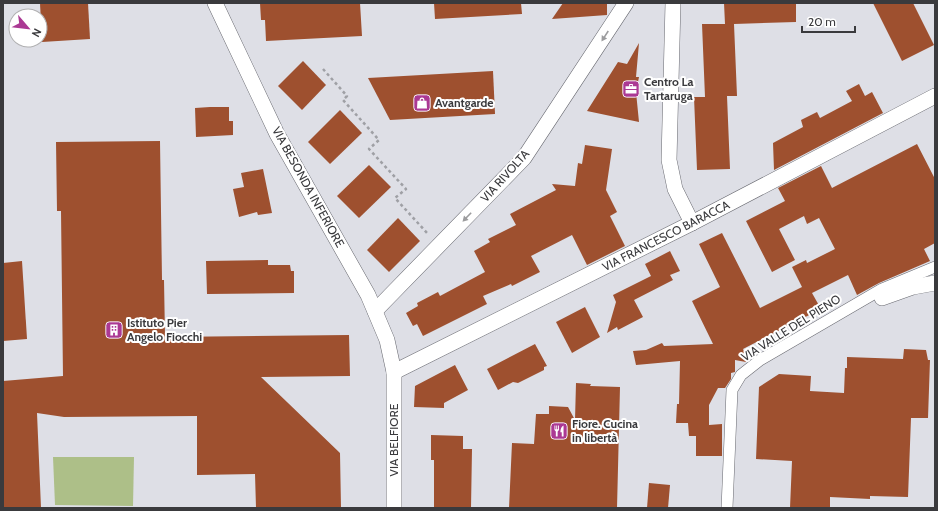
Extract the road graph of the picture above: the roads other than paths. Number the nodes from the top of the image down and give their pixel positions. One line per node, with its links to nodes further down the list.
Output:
1 (216, 3): 9 (street, VIA BESONDA INFERIORE)
2 (626, 3): 9 (street, VIA RIVOLTA, one-way to 9)
3 (673, 3): 5 (street)
4 (935, 96): 5 (street, VIA FRANCESCO BARACCA)
5 (692, 223): 10 (street, VIA FRANCESCO BARACCA)
6 (935, 267): 12 (street, VIA VALLE DEL PIENO)
7 (935, 283): 8 (street)
8 (882, 298)
9 (375, 311): 10 (street, VIA BESONDA INFERIORE)
10 (394, 372): 11 (street, VIA BELFIORE)
11 (394, 508)
12 (727, 508)

